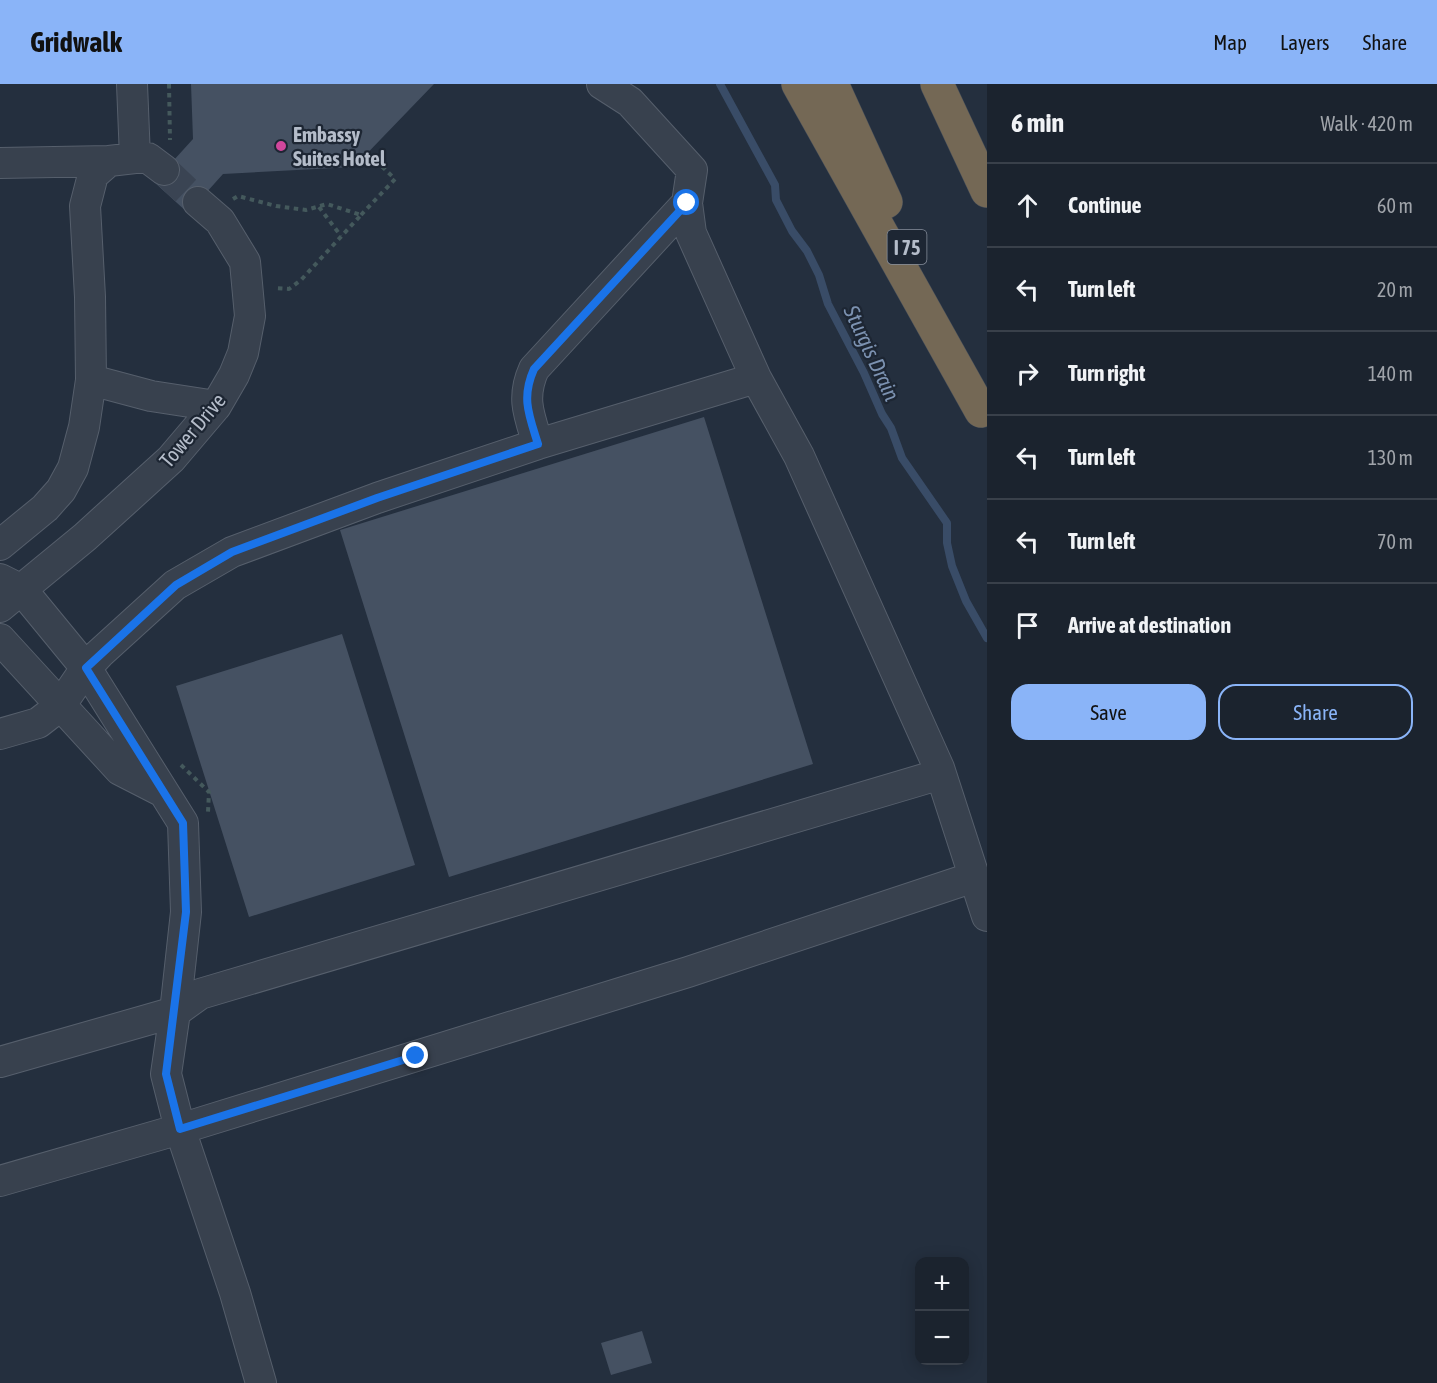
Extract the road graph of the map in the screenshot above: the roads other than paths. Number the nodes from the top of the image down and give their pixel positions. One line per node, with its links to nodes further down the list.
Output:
1 (132, 84): 7 (lane)
2 (602, 84): 11 (lane)
3 (798, 84): 15 (highway)
4 (832, 84): 15 (highway, I 75)
5 (937, 84): 9 (highway)
6 (167, 156): 7 (lane)
7 (122, 159): 8 (lane); 13 (lane)
8 (0, 163)
9 (987, 191)
10 (212, 203): 14 (lane, Tower Drive)
11 (687, 203): 12 (lane); 16 (lane)
12 (756, 378): 16 (lane); 23 (lane)
13 (91, 380): 14 (lane); 17 (lane)
14 (216, 406): 18 (lane, Tower Drive)
15 (984, 416)
16 (538, 444): 20 (lane)
17 (0, 545)
18 (7, 592): 20 (lane)
19 (0, 639): 21 (lane)
20 (86, 668): 21 (lane); 24 (lane)
21 (60, 706): 22 (lane); 24 (lane)
22 (0, 734)
23 (941, 774): 25 (lane); 27 (lane)
24 (162, 792): 27 (lane)
25 (974, 877): 26 (lane); 29 (lane)
26 (987, 916)
27 (174, 1012): 28 (lane); 29 (lane)
28 (0, 1062)
29 (180, 1129): 30 (lane); 31 (lane)
30 (0, 1181)
31 (261, 1383)

